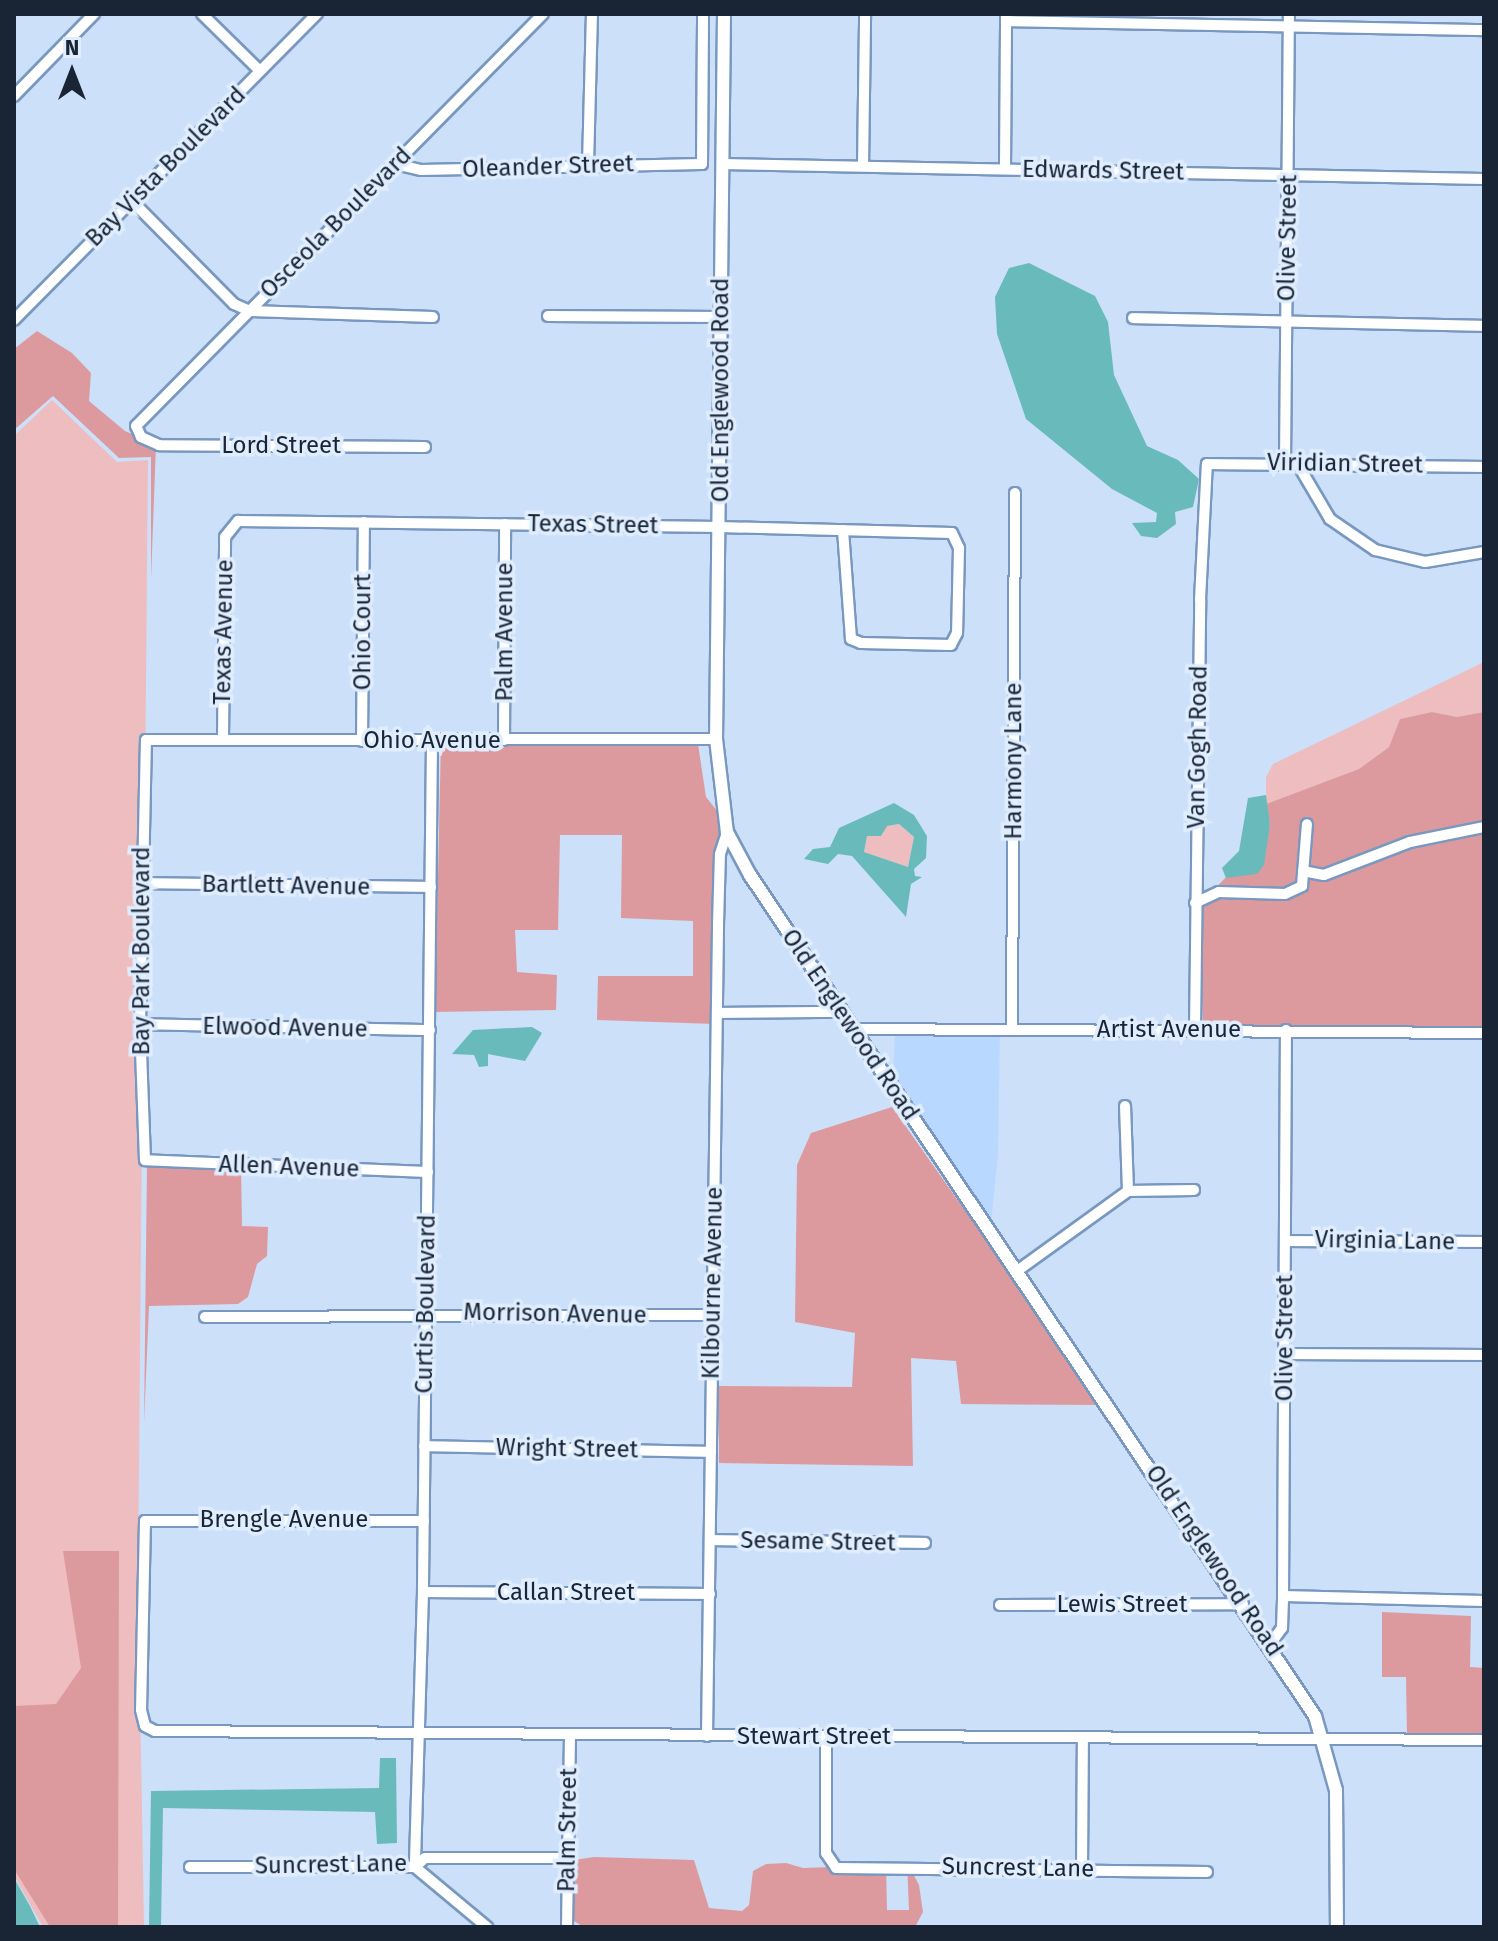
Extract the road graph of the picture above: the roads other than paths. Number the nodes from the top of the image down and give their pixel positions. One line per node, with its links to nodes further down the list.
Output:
1 (94, 14): 14 (street)
2 (202, 14): 13 (street)
3 (317, 14): 13 (street, Bay Vista Boulevard)
4 (543, 14): 15 (street, Osceola Boulevard)
5 (592, 14): 17 (street)
6 (703, 14): 17 (street, Oleander Street)
7 (724, 14): 16 (street, Old Englewood Road)
8 (865, 14): 18 (street)
9 (1289, 14): 11 (street, Olive Street)
10 (1006, 18): 11 (street); 19 (street)
11 (1289, 27): 12 (street); 20 (street, Olive Street)
12 (1484, 30)
13 (260, 71): 22 (street, Bay Vista Boulevard)
14 (14, 96)
15 (395, 164): 17 (street, Oleander Street); 23 (street, Osceola Boulevard)
16 (722, 164): 18 (street, Edwards Street); 26 (street, Old Englewood Road)
17 (588, 165)
18 (863, 166): 19 (street, Edwards Street)
19 (1005, 169): 20 (street, Edwards Street)
20 (1289, 175): 21 (street, Edwards Street); 29 (street, Olive Street)
21 (1484, 179)
22 (132, 201): 23 (street); 28 (street, Bay Vista Boulevard)
23 (250, 311): 25 (street); 31 (street, Osceola Boulevard)
24 (548, 316): 26 (street)
25 (433, 317)
26 (721, 317): 40 (street, Old Englewood Road)
27 (1133, 318): 29 (street)
28 (14, 320)
29 (1286, 321): 30 (street); 33 (street, Olive Street)
30 (1484, 326)
31 (139, 435): 32 (street, Lord Street)
32 (425, 447)
33 (1291, 463): 34 (street, Viridian Street); 35 (street, Viridian Street); 42 (street)
34 (1207, 464): 55 (street, Van Gogh Road)
35 (1484, 467)
36 (1015, 493): 60 (street, Harmony Lane)
37 (364, 522): 38 (street, Texas Street); 39 (street, Texas Street); 47 (street, Ohio Court)
38 (505, 524): 40 (street, Texas Street); 46 (street, Palm Avenue)
39 (230, 525): 44 (street, Texas Avenue)
40 (720, 527): 41 (street, Texas Street); 45 (street, Old Englewood Road)
41 (843, 530): 41 (street, Texas Street)
42 (1484, 552)
43 (149, 737): 44 (street, Ohio Avenue); 53 (street, Bay Park Boulevard)
44 (223, 739): 47 (street, Ohio Avenue)
45 (716, 739): 46 (street, Ohio Avenue); 51 (street, Old Englewood Road)
46 (504, 740): 48 (street, Ohio Avenue)
47 (362, 741): 48 (street, Ohio Avenue)
48 (432, 741): 54 (street, Curtis Boulevard)
49 (1307, 824): 52 (street)
50 (1484, 827): 52 (street)
51 (727, 832): 56 (street, Old Englewood Road); 57 (street, Kilbourne Avenue)
52 (1303, 871): 55 (street)
53 (141, 883): 54 (street, Bartlett Avenue); 58 (street, Bay Park Boulevard)
54 (431, 887): 61 (street, Curtis Boulevard)
55 (1195, 903): 62 (street, Van Gogh Road)
56 (842, 1012): 57 (street); 59 (street, Old Englewood Road)
57 (718, 1013): 74 (street, Kilbourne Avenue)
58 (140, 1024): 61 (street, Elwood Avenue); 66 (street, Bay Park Boulevard)
59 (853, 1029): 60 (street, Artist Avenue); 72 (street, Old Englewood Road)
60 (1012, 1029): 62 (street, Artist Avenue)
61 (430, 1030): 67 (street, Curtis Boulevard)
62 (1195, 1030): 63 (street, Artist Avenue)
63 (1286, 1030): 64 (street, Artist Avenue); 70 (street, Olive Street)
64 (1484, 1033)
65 (1125, 1106): 69 (street)
66 (150, 1163): 67 (street, Allen Avenue)
67 (428, 1172): 73 (street, Curtis Boulevard)
68 (1194, 1190): 69 (street)
69 (1128, 1191): 72 (street)
70 (1285, 1241): 71 (street, Virginia Lane); 76 (street, Olive Street)
71 (1484, 1242)
72 (1017, 1271): 87 (street, Old Englewood Road)
73 (425, 1314): 74 (street, Morrison Avenue); 75 (street, Morrison Avenue); 78 (street, Curtis Boulevard)
74 (713, 1315): 79 (street, Kilbourne Avenue)
75 (205, 1317)
76 (1286, 1354): 77 (street); 85 (street, Olive Street)
77 (1484, 1355)
78 (424, 1446): 79 (street, Wright Street); 80 (street, Curtis Boulevard)
79 (711, 1452): 81 (street, Kilbourne Avenue)
80 (424, 1521): 83 (street, Curtis Boulevard); 90 (street, Brengle Avenue)
81 (710, 1540): 82 (street, Sesame Street); 84 (street, Kilbourne Avenue)
82 (925, 1543)
83 (423, 1592): 84 (street, Callan Street); 91 (street, Curtis Boulevard)
84 (710, 1594): 93 (street, Kilbourne Avenue)
85 (1283, 1596): 86 (street); 89 (street, Olive Street)
86 (1484, 1601)
87 (1243, 1604): 88 (street, Lewis Street); 89 (street, Old Englewood Road)
88 (1000, 1605)
89 (1271, 1643): 96 (street, Old Englewood Road)
90 (145, 1726): 91 (street, Stewart Street)
91 (419, 1731): 92 (street, Stewart Street); 100 (street, Curtis Boulevard)
92 (570, 1734): 93 (street, Stewart Street); 98 (street, Palm Street)
93 (707, 1736): 94 (street, Stewart Street)
94 (826, 1736): 95 (street, Stewart Street); 101 (street, Suncrest Lane)
95 (1083, 1739): 96 (street, Stewart Street); 101 (street)
96 (1326, 1739): 97 (street, Stewart Street); 105 (street, Old Englewood Road)
97 (1484, 1740)
98 (565, 1858): 100 (street, Suncrest Lane); 104 (street, Palm Street)
99 (190, 1867): 100 (street, Suncrest Lane)
100 (415, 1867): 103 (street)
101 (1082, 1869): 102 (street, Suncrest Lane)
102 (1207, 1872)
103 (487, 1927)
104 (567, 1927)
105 (1337, 1927)

